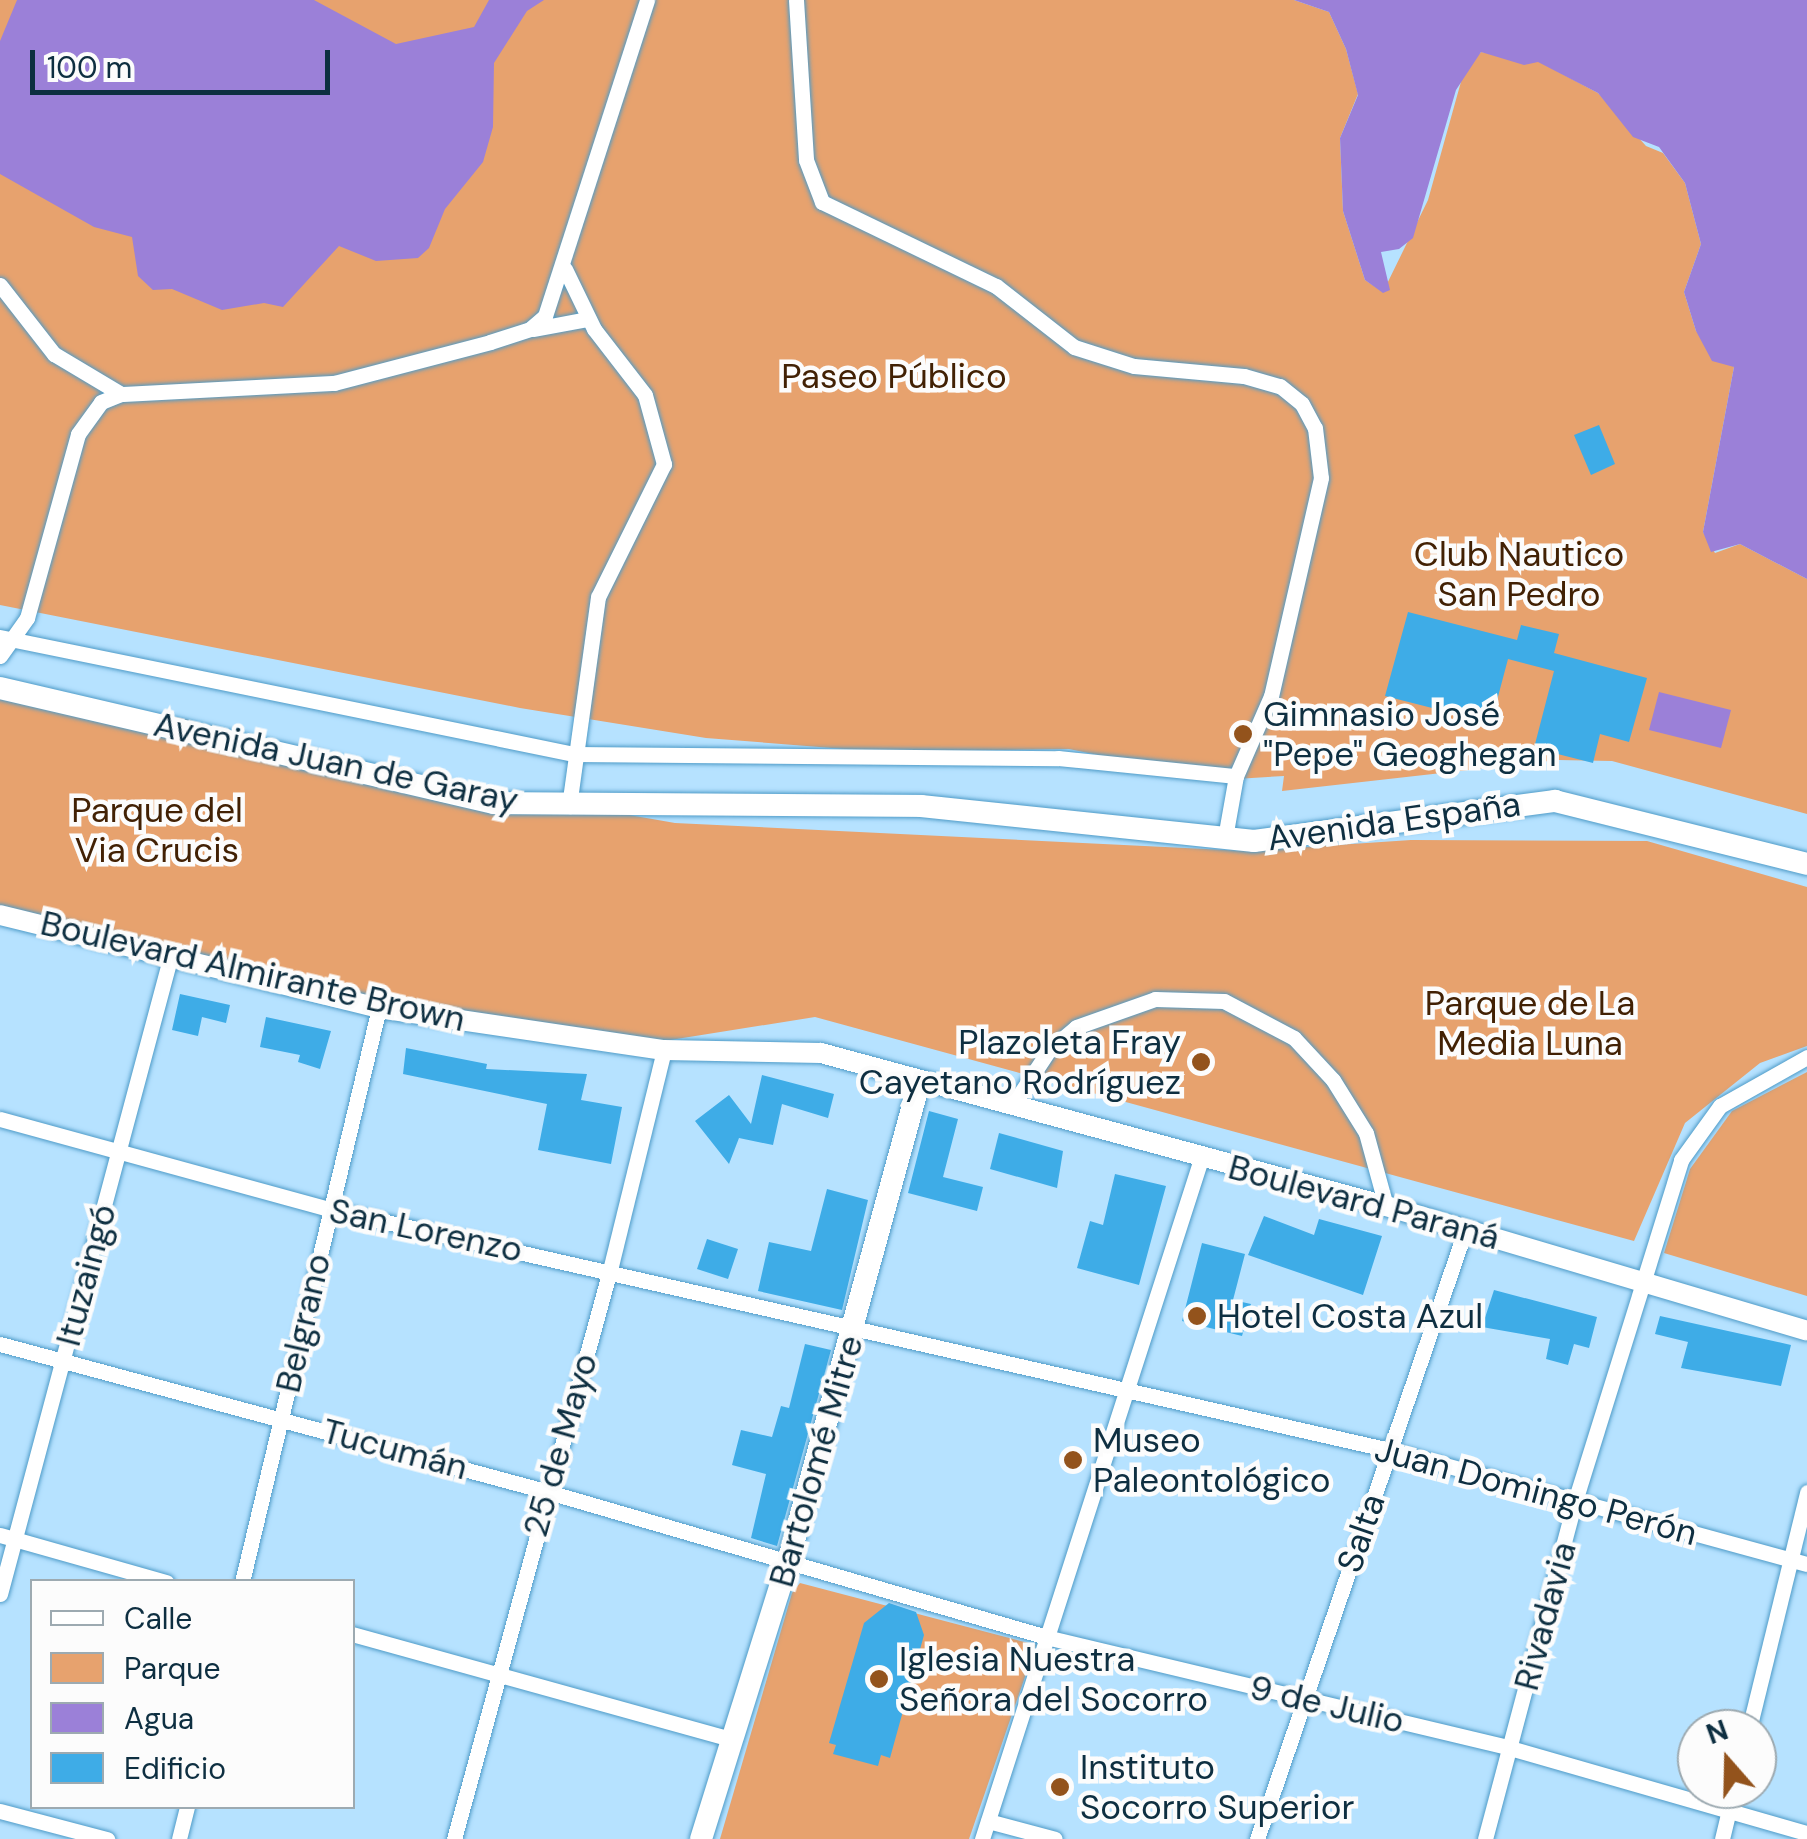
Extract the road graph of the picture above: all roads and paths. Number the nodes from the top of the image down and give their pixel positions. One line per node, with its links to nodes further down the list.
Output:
1 (648, 0): 3 (street)
2 (796, 0): 12 (street)
3 (565, 269): 5 (street); 6 (street)
4 (0, 285): 7 (street)
5 (588, 319): 6 (street); 11 (street)
6 (530, 329): 7 (street)
7 (121, 394): 8 (street)
8 (5, 638): 9 (street); 11 (street)
9 (0, 656)
10 (0, 688): 13 (main road, Avenida Juan de Garay)
11 (574, 754): 12 (street); 13 (street)
12 (1236, 776): 15 (street)
13 (569, 806): 14 (main road, Avenida Juan de Garay)
14 (975, 809): 15 (main road, Avenida España)
15 (1225, 838): 16 (main road, Avenida España)
16 (1807, 864)
17 (0, 914): 18 (street, Boulevard Almirante Brown)
18 (170, 955): 19 (street, Boulevard Almirante Brown); 25 (street, Ituzaingó)
19 (379, 1008): 20 (street, Boulevard Almirante Brown); 28 (street, Belgrano)
20 (664, 1050): 22 (street, Boulevard Almirante Brown); 30 (street, 25 de Mayo)
21 (1807, 1058): 31 (street, Rivadavia)
22 (920, 1080): 23 (street, Boulevard Paraná); 33 (main road, Bartolomé Mitre)
23 (1014, 1103): 26 (street, Boulevard Paraná); 27 (street)
24 (0, 1119): 25 (street, San Lorenzo)
25 (117, 1155): 28 (street, San Lorenzo); 35 (street, Ituzaingó)
26 (1201, 1159): 27 (street, Boulevard Paraná); 36 (street)
27 (1386, 1206): 29 (street, Boulevard Paraná)
28 (328, 1209): 30 (street, San Lorenzo); 37 (street, Belgrano)
29 (1466, 1228): 31 (street, Boulevard Paraná); 38 (street, Salta)
30 (610, 1270): 33 (street, San Lorenzo); 39 (street, 25 de Mayo)
31 (1641, 1280): 32 (street, Boulevard Paraná); 41 (street, Rivadavia)
32 (1807, 1331)
33 (854, 1332): 36 (street, Juan Domingo Perón); 43 (main road, Bartolomé Mitre)
34 (0, 1344): 35 (street, Tucumán)
35 (64, 1362): 37 (street, Tucumán); 42 (street, Ituzaingó)
36 (1130, 1394): 38 (street, Juan Domingo Perón); 49 (street)
37 (282, 1418): 39 (street, Tucumán); 46 (street, Belgrano)
38 (1390, 1450): 41 (street, Juan Domingo Perón); 51 (street, Salta)
39 (546, 1491): 43 (street, Tucumán); 50 (street, 25 de Mayo)
40 (1807, 1492): 44 (street)
41 (1575, 1501): 44 (street, Juan Domingo Perón); 54 (street, Rivadavia)
42 (7, 1537): 45 (street); 47 (street, Ituzaingó)
43 (788, 1562): 49 (street, 9 de Julio); 53 (main road, Bartolomé Mitre)
44 (1799, 1562): 52 (street)
45 (155, 1579)
46 (243, 1579)
47 (0, 1594)
48 (355, 1635): 50 (street)
49 (1050, 1638): 51 (street, 9 de Julio); 59 (street)
50 (499, 1674): 53 (street); 63 (street, 25 de Mayo)
51 (1304, 1699): 54 (street, 9 de Julio); 67 (street, Salta)
52 (1755, 1709)
53 (730, 1739): 64 (main road, Bartolomé Mitre)
54 (1510, 1748): 55 (street, 9 de Julio); 68 (street, Rivadavia)
55 (1677, 1795)
56 (187, 1809): 62 (street)
57 (1729, 1809): 60 (street, 9 de Julio); 69 (street)
58 (0, 1811): 61 (street)
59 (988, 1821): 65 (street); 66 (street)
60 (1807, 1833)
61 (108, 1839)
62 (180, 1839)
63 (454, 1839)
64 (701, 1839)
65 (982, 1839)
66 (1055, 1839)
67 (1257, 1839)
68 (1486, 1839)
69 (1722, 1839)

